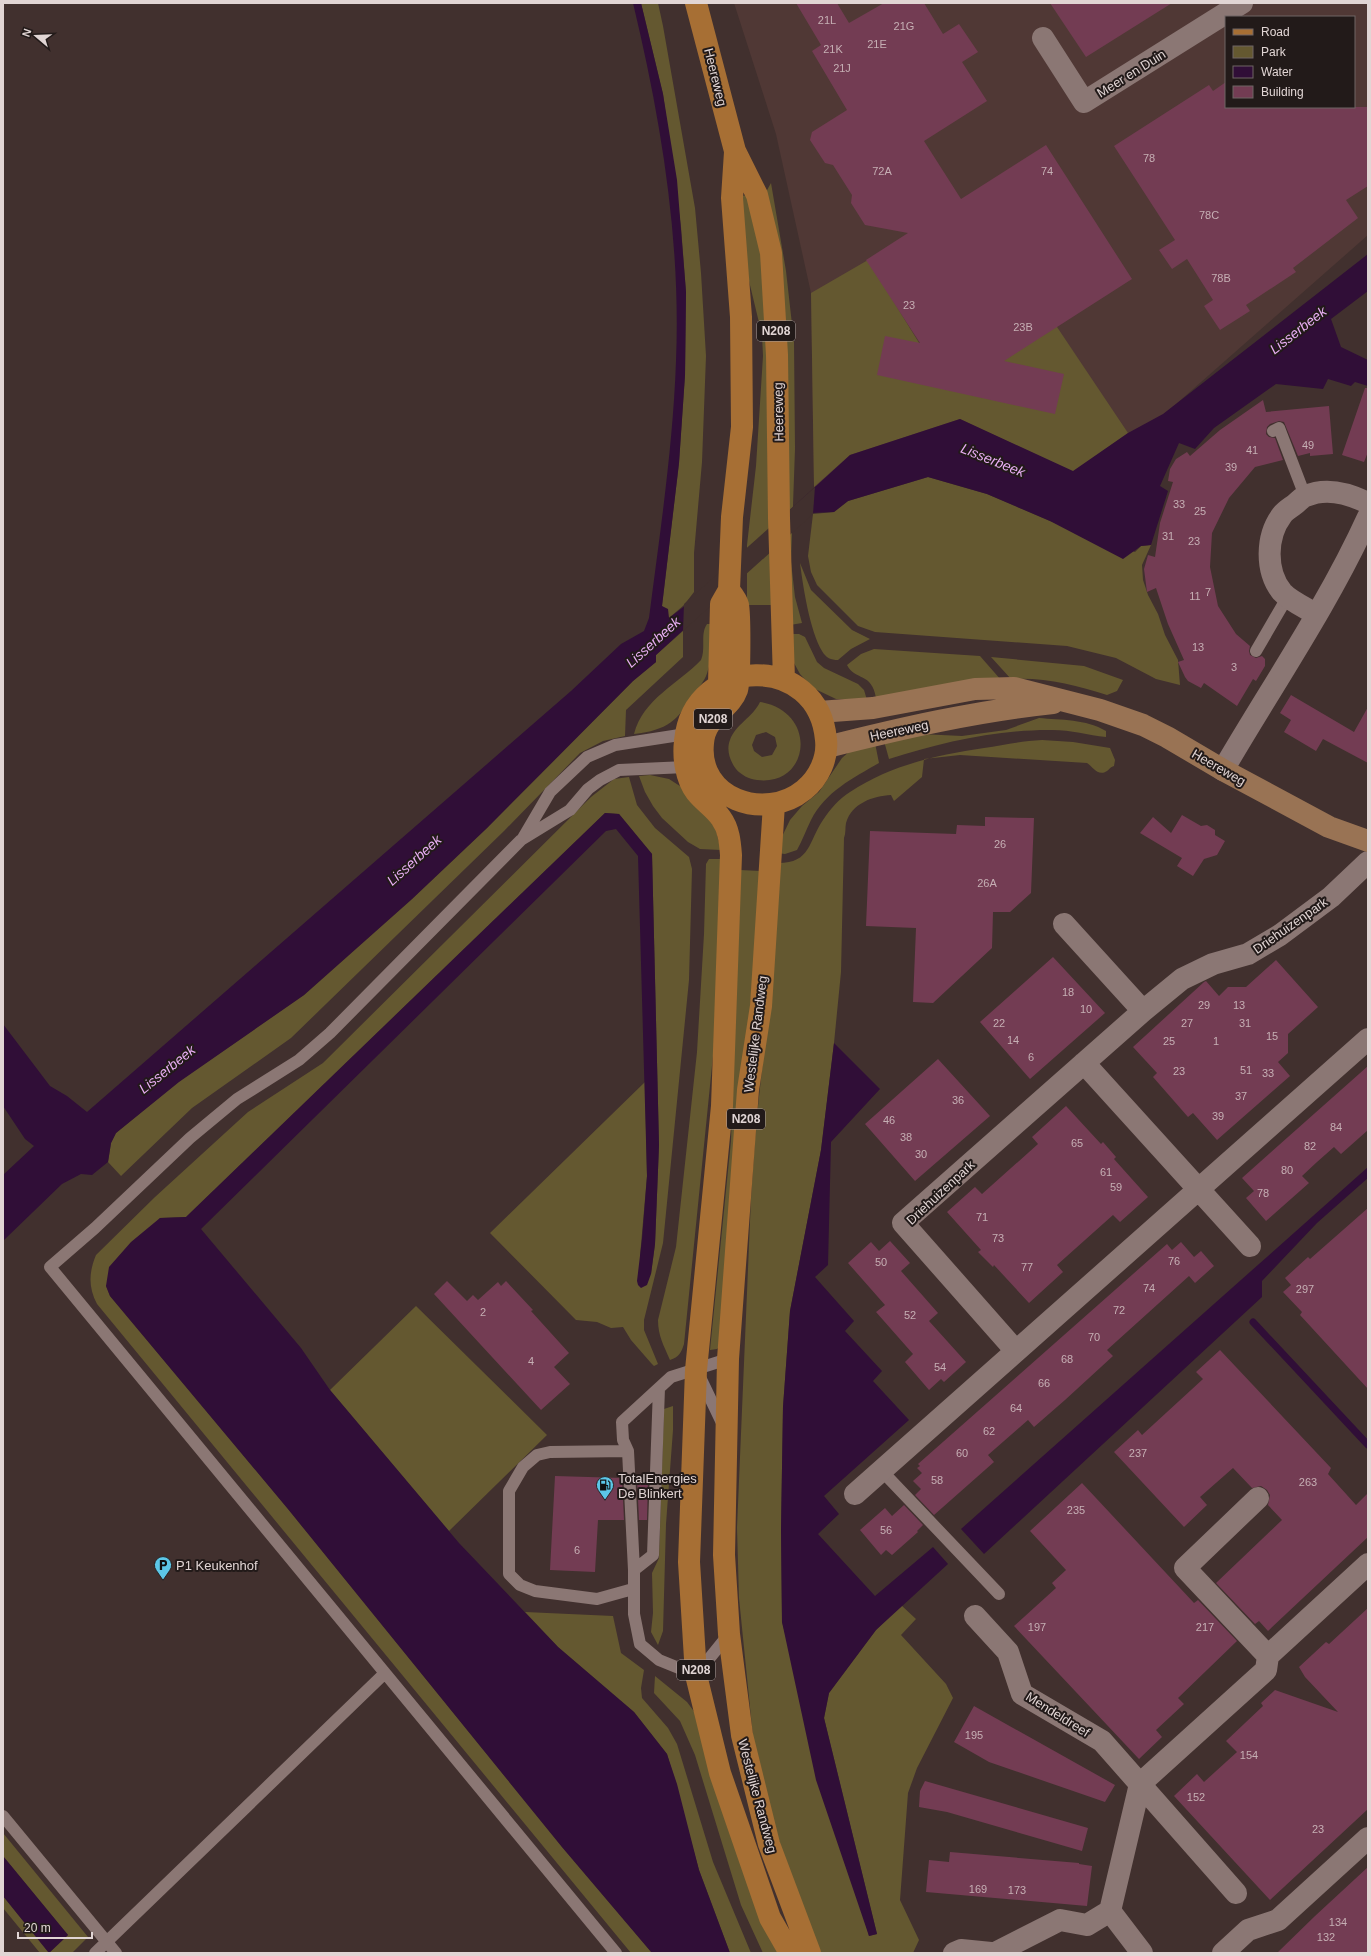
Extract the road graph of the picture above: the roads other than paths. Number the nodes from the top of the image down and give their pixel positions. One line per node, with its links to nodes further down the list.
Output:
1 (696, 3): 4 (main road, Heereweg / N208)
2 (1242, 3): 3 (street, Meer en Duin)
3 (1043, 38)
4 (735, 151): 12 (main road, Heereweg / N208); 13 (main road, Heereweg / N208)
5 (1273, 430): 6 (lane)
6 (1305, 496): 7 (street); 9 (street)
7 (1368, 503)
8 (1368, 517): 10 (street)
9 (1288, 596): 10 (street); 11 (lane)
10 (1316, 614): 19 (street)
11 (1256, 651)
12 (729, 680): 13 (main road, N208); 16 (main road, N208); 18 (main road, N208)
13 (784, 680): 15 (main road, N208)
14 (1067, 702): 15 (main road, Heereweg); 17 (main road, Heereweg); 19 (main road, Heereweg)
15 (819, 712): 17 (main road, N208)
16 (686, 734): 18 (main road, N208); 21 (lane)
17 (827, 747): 20 (main road, N208)
18 (696, 768): 20 (main road, N208); 21 (lane); 32 (main road, Westelijke Randweg / N208)
19 (1223, 770): 22 (main road, Heereweg)
20 (774, 804): 31 (main road, Westelijke Randweg / N208)
21 (521, 840): 46 (lane)
22 (1368, 841)
23 (1368, 862): 25 (street, Driehuizenpark)
24 (1064, 924): 25 (street)
25 (1142, 1012): 27 (street, Driehuizenpark)
26 (1368, 1039): 28 (street)
27 (1084, 1063): 28 (street); 30 (street, Driehuizenpark)
28 (1198, 1190): 29 (street); 30 (street)
29 (1250, 1246)
30 (1016, 1351): 36 (street)
31 (728, 1359): 32 (lane); 34 (main road, Westelijke Randweg / N208)
32 (696, 1370): 33 (lane); 34 (lane, Westelijke Randweg); 47 (main road, Westelijke Randweg / N208)
33 (659, 1388): 35 (lane); 40 (lane)
34 (727, 1435): 44 (main road, Westelijke Randweg / N208)
35 (628, 1451): 40 (lane); 41 (lane)
36 (881, 1470): 37 (street); 42 (lane)
37 (855, 1494)
38 (1258, 1498): 45 (street)
39 (1368, 1564): 45 (street)
40 (634, 1570): 41 (lane)
41 (633, 1589): 47 (lane)
42 (999, 1594)
43 (975, 1616): 48 (street, Mendeldreef)
44 (729, 1634): 47 (lane); 58 (main road, Westelijke Randweg / N208)
45 (1268, 1656): 48 (street)
46 (385, 1673): 53 (lane); 56 (lane)
47 (696, 1675): 57 (main road, Westelijke Randweg / N208)
48 (1140, 1784): 51 (street, Mendeldreef); 52 (street)
49 (3, 1816): 53 (lane)
50 (1368, 1838): 63 (street)
51 (1236, 1893)
52 (1110, 1911): 61 (street); 62 (street)
53 (107, 1942): 54 (lane); 55 (lane)
54 (96, 1953)
55 (116, 1953)
56 (616, 1953)
57 (790, 1953)
58 (810, 1953)
59 (954, 1953): 60 (street)
60 (991, 1953)
61 (995, 1953)
62 (1142, 1953)
63 (1223, 1953)

